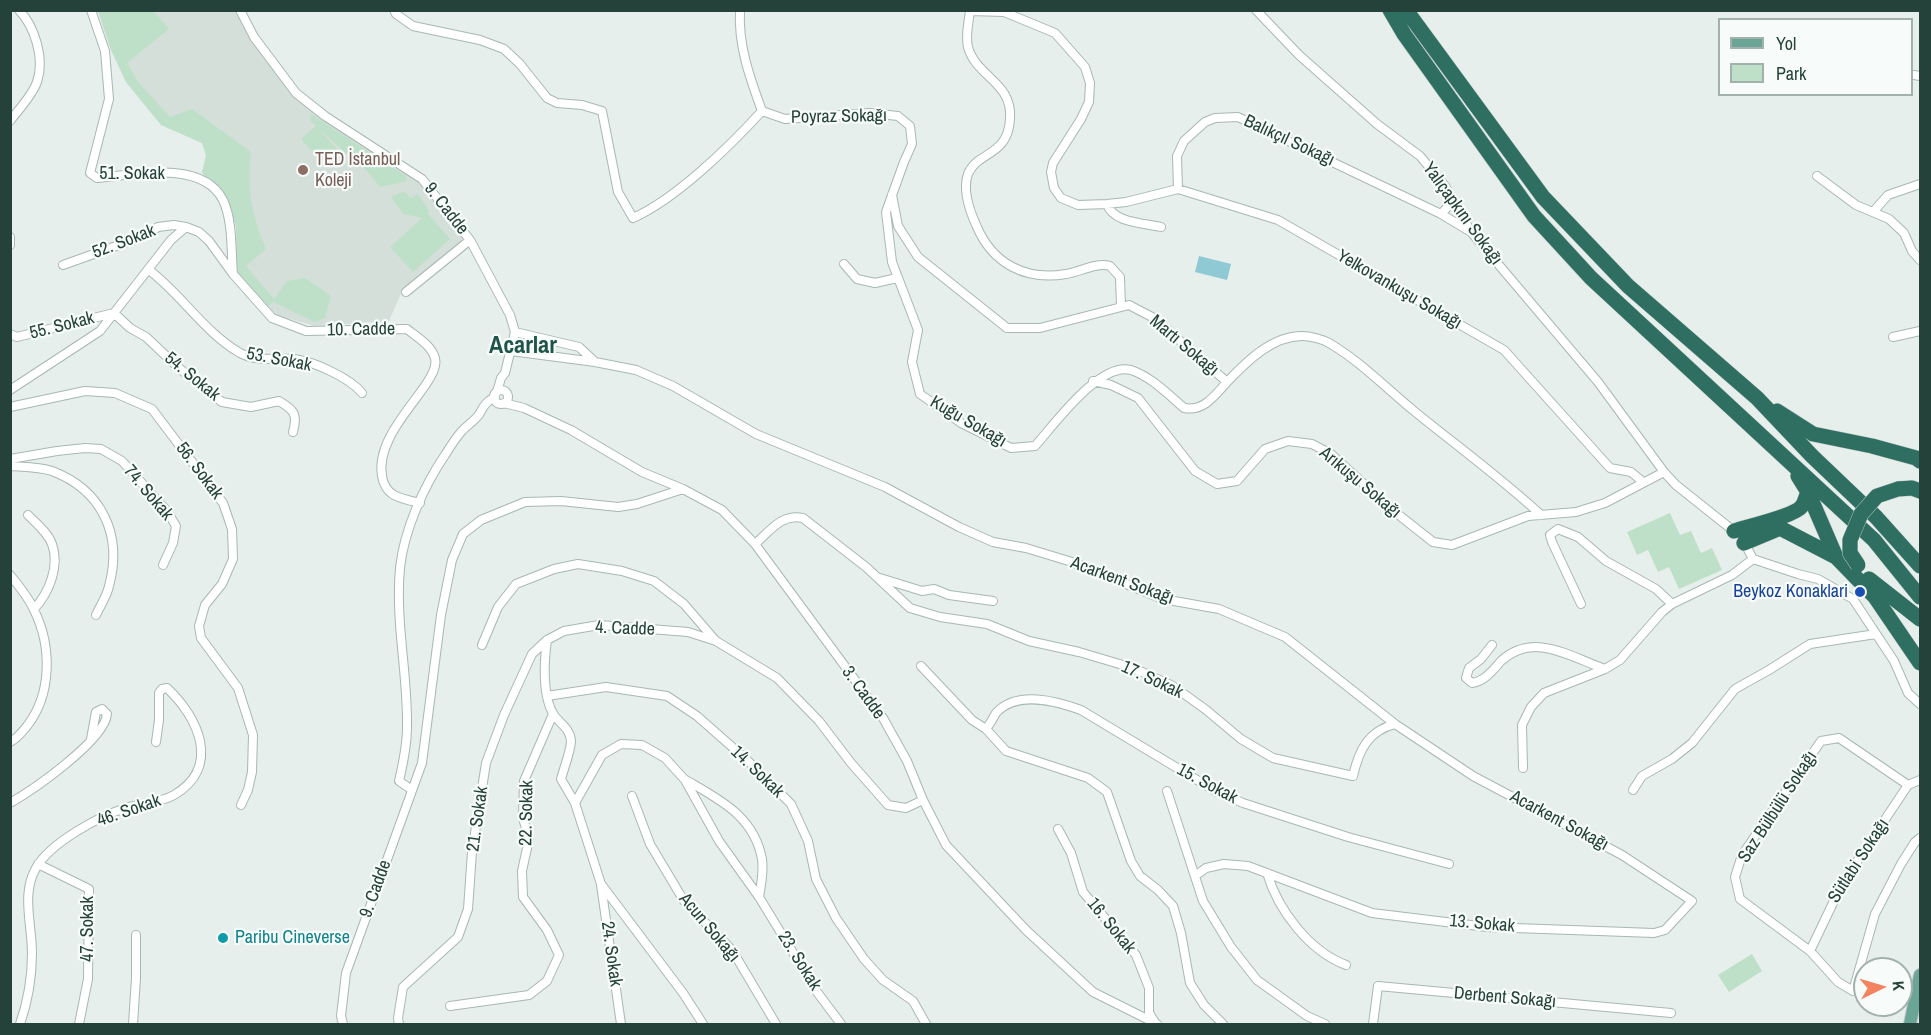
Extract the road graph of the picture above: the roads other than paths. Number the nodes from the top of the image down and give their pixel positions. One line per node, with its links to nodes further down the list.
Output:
1 (19, 10): 12 (street)
2 (91, 10): 31 (street, 51. Sokak)
3 (240, 10): 25 (street, 9. Cadde)
4 (394, 10): 11 (street)
5 (740, 10): 11 (street)
6 (1256, 10): 17 (street, Yalıçapkını Sokağı)
7 (1390, 10): 52 (highway)
8 (1406, 10): 47 (highway)
9 (970, 11): 10 (street); 34 (street)
10 (997, 11): 18 (street)
11 (762, 111): 16 (street, Poyraz Sokağı)
12 (10, 122)
13 (1817, 176): 19 (street)
14 (1920, 184): 19 (street)
15 (1178, 189): 18 (street); 20 (street, Balıkçıl Sokağı); 55 (street, Yelkovankuşu Sokağı)
16 (892, 193): 32 (street, Kuğu Sokağı); 34 (street)
17 (1454, 200): 20 (street); 23 (street, Yalıçapkını Sokağı)
18 (1107, 204): 22 (street)
19 (1873, 212): 27 (street)
20 (1441, 214): 23 (street, Balıkçıl Sokağı)
21 (186, 227): 29 (street, 52. Sokak); 30 (street); 31 (street, 10. Cadde)
22 (1161, 227)
23 (1471, 232): 54 (street, Yalıçapkını Sokağı)
24 (10, 237): 26 (street)
25 (470, 240): 33 (street); 37 (street, 9. Cadde)
26 (10, 245)
27 (1920, 260)
28 (844, 264): 32 (street)
29 (63, 265)
30 (149, 270): 35 (street); 45 (street, 53. Sokak)
31 (233, 274): 59 (street, 10. Cadde)
32 (897, 278): 42 (street, Kuğu Sokağı)
33 (406, 292)
34 (1121, 307): 43 (street, Martı Sokağı)
35 (114, 313): 38 (street, 55. Sokak); 44 (street); 49 (street, 54. Sokak)
36 (1920, 331): 39 (street)
37 (515, 332): 40 (street); 41 (street)
38 (10, 334)
39 (1893, 337)
40 (511, 351): 41 (street, Acarkent Sokağı); 46 (street)
41 (595, 362): 91 (street, Acarkent Sokağı)
42 (1093, 381): 43 (street, Kuğu Sokağı); 61 (street, Arıkuşu Sokağı)
43 (1227, 382): 61 (street, Martı Sokağı)
44 (10, 390)
45 (362, 393)
46 (501, 397): 56 (street, 3. Cadde); 59 (street)
47 (1757, 398): 51 (highway); 68 (highway)
48 (10, 407): 107 (street, 56. Sokak)
49 (293, 432)
50 (10, 459): 67 (street, 74. Sokak)
51 (1920, 461)
52 (1791, 463): 58 (highway); 72 (highway)
53 (10, 466): 77 (street)
54 (1664, 472): 55 (street, Arıkuşu Sokağı); 62 (street, Yalıçapkını Sokağı)
55 (1643, 482): 61 (street, Arıkuşu Sokağı)
56 (683, 489): 64 (street, 3. Cadde); 100 (street, 9. Cadde)
57 (1920, 491): 71 (highway, bridge)
58 (1808, 492): 62 (highway); 65 (highway)
59 (420, 503): 100 (street)
60 (28, 515): 76 (street)
61 (1541, 515)
62 (1734, 531): 63 (street, Yalıçapkını Sokağı)
63 (1744, 543): 65 (highway); 66 (street, Yalıçapkını Sokağı)
64 (755, 544): 70 (street, 17. Sokak); 104 (street, 3. Cadde)
65 (1836, 556): 85 (highway)
66 (1753, 559): 75 (street); 79 (street)
67 (163, 565)
68 (1920, 567)
69 (10, 575): 76 (street)
70 (878, 577): 73 (street, 17. Sokak); 91 (street, 17. Sokak)
71 (1869, 579): 78 (highway); 84 (highway)
72 (1920, 597)
73 (993, 601)
74 (1581, 604): 75 (street)
75 (1672, 604): 87 (street)
76 (34, 609): 94 (street)
77 (96, 615)
78 (1920, 619)
79 (1876, 634): 89 (street); 101 (street)
80 (547, 640): 81 (street, 4. Cadde); 88 (street); 127 (street, 21. Sokak)
81 (716, 641): 82 (street); 104 (street, 4. Cadde)
82 (482, 645)
83 (1492, 645): 87 (street)
84 (1920, 654)
85 (1920, 663)
86 (921, 666): 92 (street)
87 (1605, 669): 96 (street)
88 (547, 696): 90 (street); 132 (street, 14. Sokak)
89 (1920, 704)
90 (553, 714): 106 (street); 121 (street, 22. Sokak)
91 (1395, 724): 116 (street, Acarkent Sokağı)
92 (986, 729): 111 (street, 15. Sokak); 134 (street)
93 (91, 739): 105 (street)
94 (10, 742)
95 (156, 742): 110 (street, 46. Sokak)
96 (1523, 768)
97 (686, 780): 106 (street, 23. Sokak); 115 (street, 23. Sokak); 115 (street, 23. Sokak)
98 (1920, 780): 99 (street)
99 (1908, 785): 118 (street, Sütlabi Sokağı); 118 (street, Saz Bülbülü Sokağı)
100 (412, 790): 126 (street, 9. Cadde)
101 (1633, 790)
102 (1167, 791): 113 (street)
103 (632, 796): 130 (street, Acun Sokağı)
104 (923, 800): 133 (street, 3. Cadde)
105 (10, 803)
106 (575, 803): 114 (street)
107 (241, 805)
108 (1058, 829): 133 (street, 16. Sokak)
109 (1920, 838): 118 (street, Saz Bülbülü Sokağı)
110 (38, 864): 123 (street, 46. Sokak); 124 (street, 47. Sokak)
111 (1449, 864)
112 (1267, 873): 113 (street, 13. Sokak); 116 (street, 13. Sokak); 119 (street)
113 (1195, 876): 135 (street)
114 (601, 884): 128 (street, 24. Sokak); 129 (street)
115 (759, 897): 131 (street, 23. Sokak)
116 (1692, 901)
117 (136, 935): 125 (street)
118 (1810, 951)
119 (1346, 965)
120 (1920, 975): 137 (main road)
121 (450, 1006)
122 (1671, 1014): 136 (street, Derbent Sokağı)
123 (20, 1024)
124 (79, 1024)
125 (133, 1024)
126 (343, 1024)
127 (399, 1024)
128 (621, 1024)
129 (703, 1024)
130 (776, 1024)
131 (841, 1024)
132 (926, 1024)
133 (1157, 1024)
134 (1223, 1024)
135 (1325, 1024)
136 (1373, 1024)
137 (1910, 1024)

